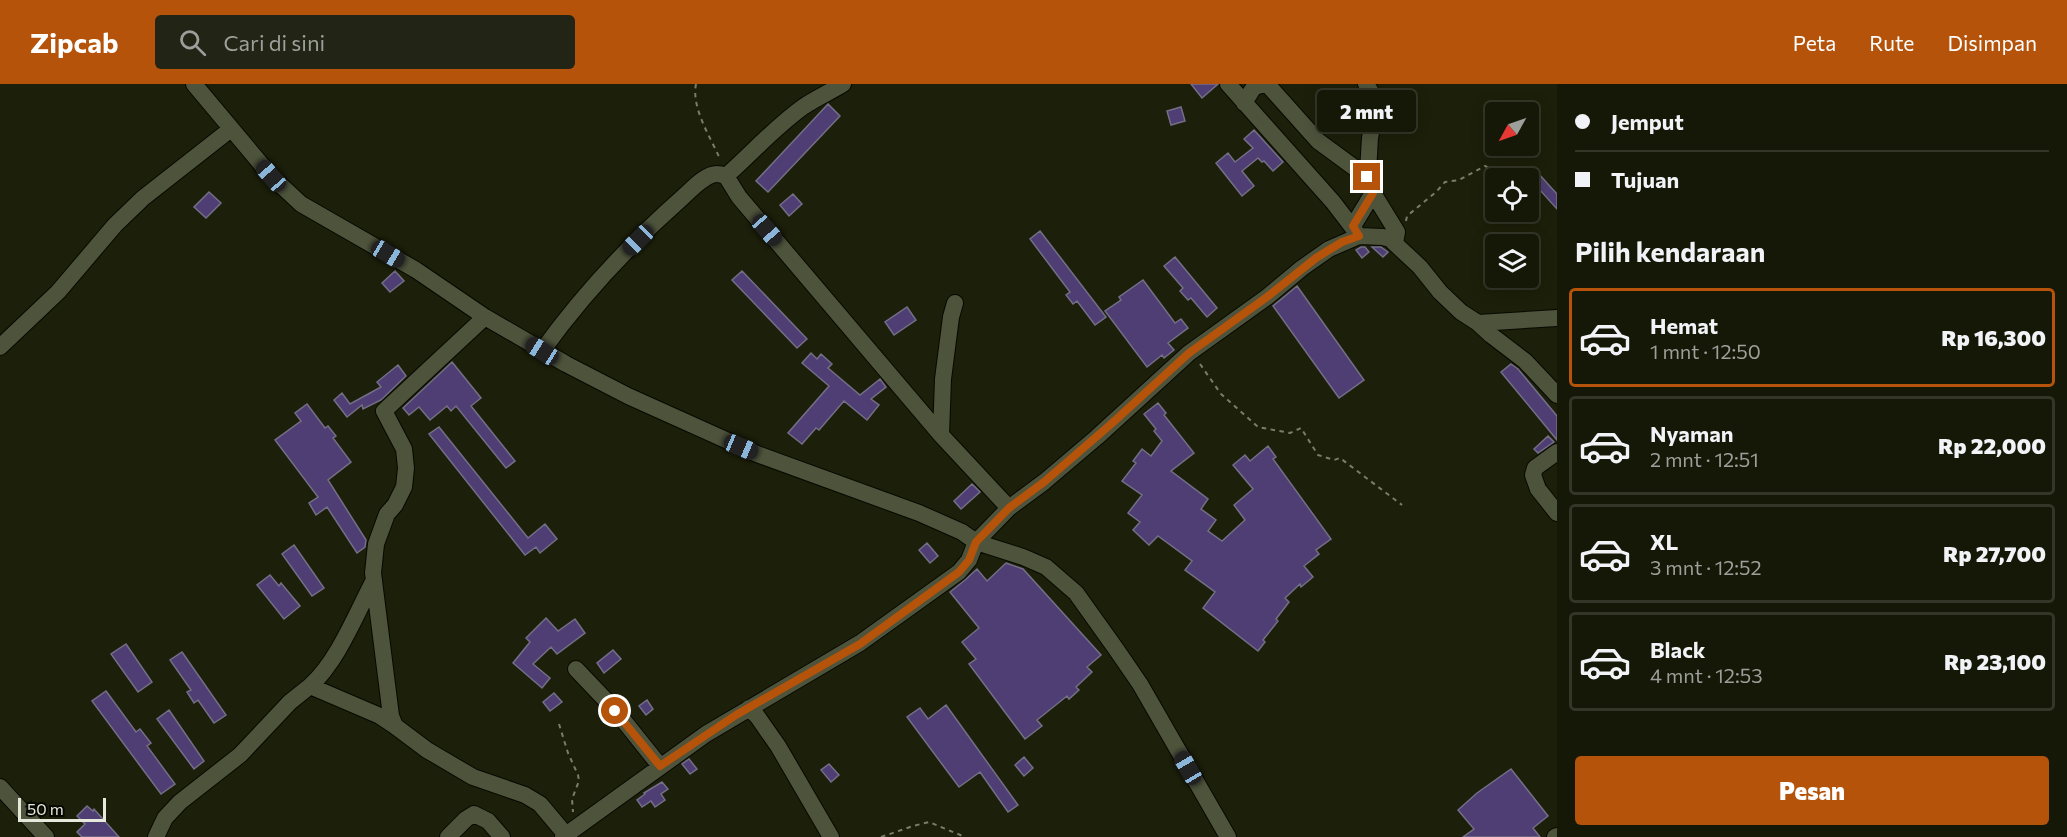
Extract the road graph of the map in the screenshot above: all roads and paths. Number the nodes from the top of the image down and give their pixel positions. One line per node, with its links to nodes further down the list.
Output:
1 (194, 84): 8 (street)
2 (696, 84): 10 (path)
3 (843, 84): 10 (street)
4 (1228, 84): 7 (street)
5 (1266, 84): 7 (street); 11 (street)
6 (1366, 84): 11 (street)
7 (1244, 103): 12 (street)
8 (231, 129): 15 (street); 18 (street)
9 (1489, 168): 13 (path)
10 (726, 176): 19 (street); 22 (street)
11 (1370, 185): 12 (street); 13 (street)
12 (1356, 231): 13 (street); 20 (street)
13 (1396, 238): 17 (street)
14 (955, 303): 22 (street)
15 (485, 317): 19 (street); 28 (street)
16 (1557, 318): 17 (street)
17 (1478, 323): 21 (street)
18 (0, 347)
19 (542, 351): 27 (street)
20 (1189, 353): 24 (path); 25 (street)
21 (1557, 395)
22 (941, 435): 25 (street)
23 (1557, 452): 26 (street)
24 (1402, 505)
25 (1009, 508): 27 (street)
26 (1557, 513)
27 (976, 542): 31 (street); 44 (street)
28 (374, 580): 30 (street); 33 (street)
29 (576, 669): 34 (street)
30 (310, 686): 33 (street); 38 (street)
31 (749, 708): 34 (street); 41 (street)
32 (559, 724): 36 (path)
33 (395, 726): 36 (street)
34 (660, 766): 36 (street)
35 (0, 787): 37 (street)
36 (569, 832)
37 (46, 837)
38 (156, 837)
39 (448, 837): 40 (street)
40 (502, 837)
41 (831, 837)
42 (881, 837): 43 (path)
43 (965, 837)
44 (1228, 837)

